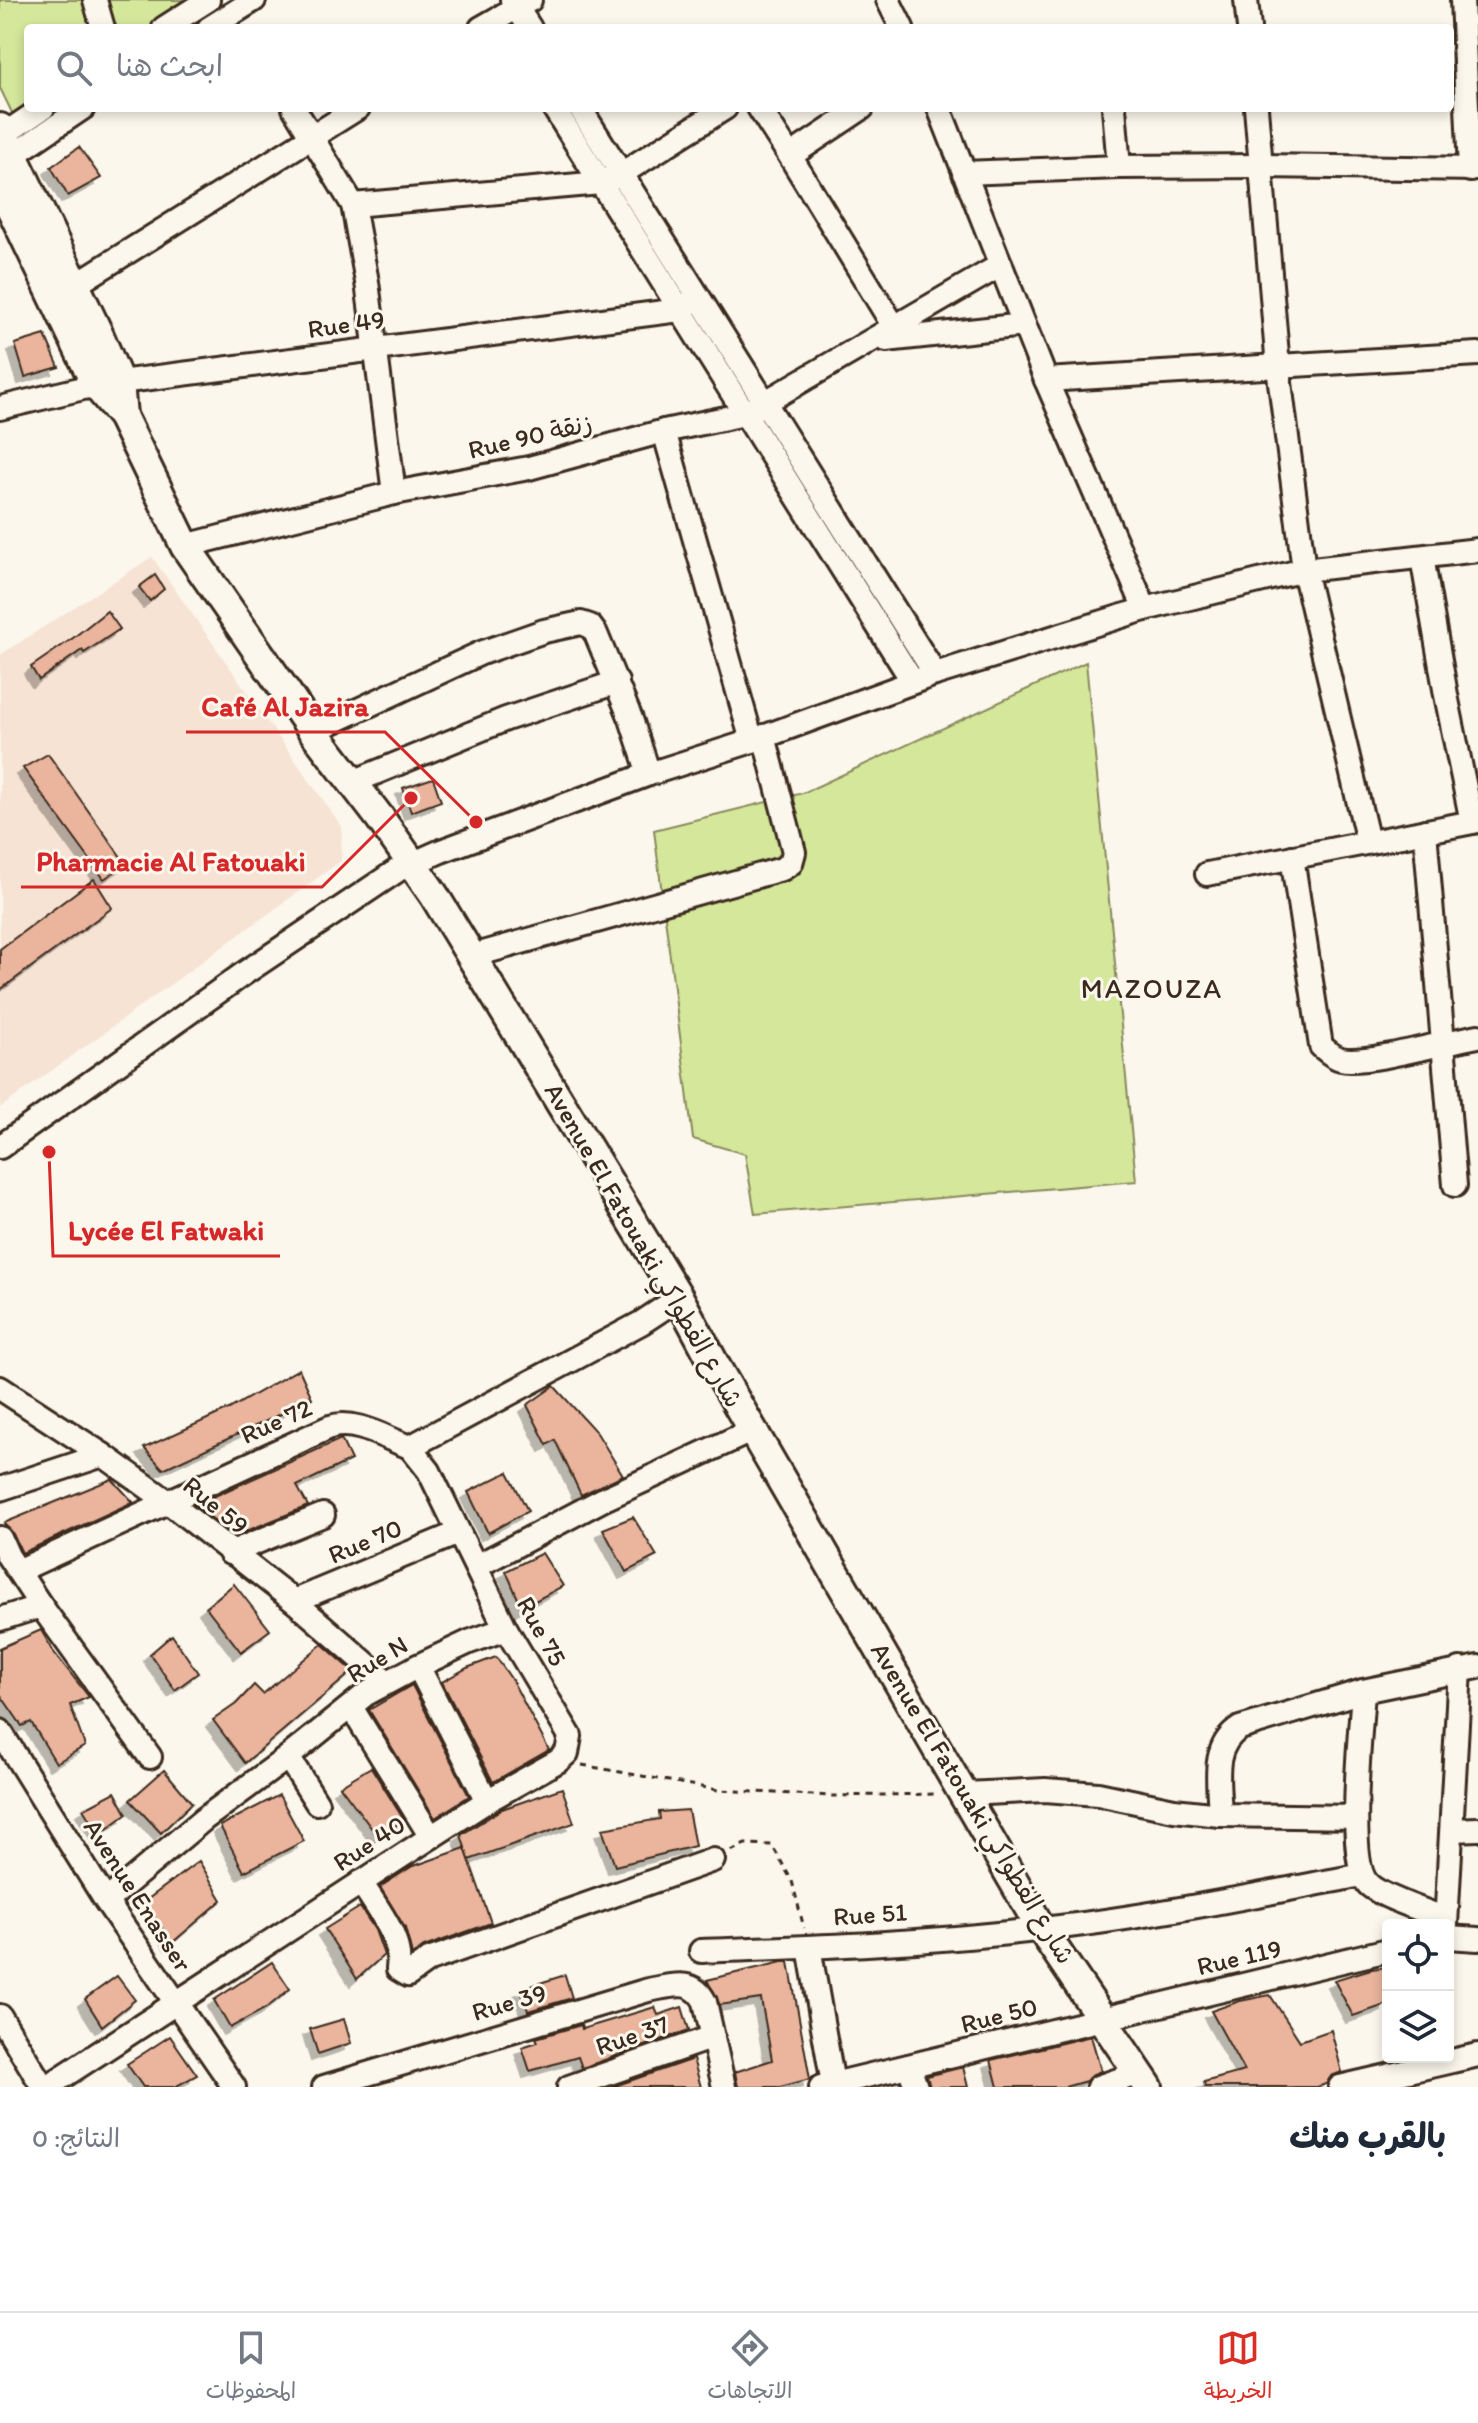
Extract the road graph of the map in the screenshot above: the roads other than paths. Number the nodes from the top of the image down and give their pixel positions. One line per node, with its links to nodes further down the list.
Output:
1 (95, 0): 9 (street)
2 (208, 0): 10 (street)
3 (254, 0): 8 (street)
4 (888, 0): 13 (street)
5 (1246, 0): 14 (street)
6 (1462, 0): 15 (street)
7 (504, 12): 12 (street)
8 (235, 14): 11 (street)
9 (102, 24)
10 (170, 24)
11 (216, 24)
12 (524, 24)
13 (900, 24)
14 (1249, 24)
15 (1458, 49): 33 (street)
16 (39, 112): 29 (street)
17 (74, 112): 29 (street)
18 (296, 112): 28 (street)
19 (352, 112): 28 (street)
20 (557, 112): 35 (street)
21 (582, 112): 35 (street)
22 (718, 112): 35 (street)
23 (762, 112): 30 (street)
24 (856, 112): 30 (street)
25 (941, 112): 34 (street)
26 (1114, 112): 32 (street)
27 (1256, 112): 31 (street)
28 (312, 137): 37 (street); 39 (street)
29 (3, 144): 39 (main road, Avenue El Fatouaki شارع الفطواكي)
30 (790, 156): 42 (street)
31 (1261, 166): 32 (street); 33 (street); 45 (street)
32 (1119, 167): 34 (street)
33 (1474, 169)
34 (964, 173): 38 (street)
35 (611, 178): 37 (street); 40 (street)
36 (0, 185): 47 (main road, Avenue El Fatouaki شارع الفطواكي)
37 (353, 205): 43 (street)
38 (1001, 265): 41 (street); 42 (street)
39 (75, 285): 47 (main road, Avenue El Fatouaki شارع الفطواكي)
40 (689, 303): 43 (street, Rue 49); 49 (street)
41 (1024, 325): 42 (street); 46 (street)
42 (898, 333): 49 (street, Rue 90 زنقة)
43 (375, 348): 47 (street, Rue 49); 51 (street)
44 (1478, 354): 45 (street)
45 (1278, 367): 46 (street); 55 (street)
46 (1046, 380): 56 (street)
47 (107, 384): 48 (street, Rue 49); 52 (main road, Avenue El Fatouaki شارع الفطواكي)
48 (0, 408)
49 (755, 409): 50 (street, Rue 90 زنقة); 57 (street); 59 (street)
50 (664, 431): 51 (street, Rue 90 زنقة); 61 (street)
51 (394, 493): 52 (street, Rue 90 زنقة)
52 (185, 546): 60 (main road, Avenue El Fatouaki شارع الفطواكي)
53 (1478, 550): 54 (street)
54 (1422, 557): 55 (street); 64 (street)
55 (1304, 570): 56 (street); 66 (street)
56 (1145, 609): 57 (street)
57 (935, 674): 59 (street)
58 (617, 682): 60 (street); 62 (street); 63 (street)
59 (913, 682): 61 (street)
60 (313, 731): 63 (main road, Avenue El Fatouaki شارع الفطواكي)
61 (758, 739): 62 (street); 70 (street)
62 (649, 774): 68 (street)
63 (353, 782): 68 (main road, Avenue El Fatouaki شارع الفطواكي)
64 (1475, 821): 65 (street)
65 (1425, 831): 66 (street); 72 (street)
66 (1368, 842): 67 (street)
67 (1292, 857): 69 (street); 72 (street)
68 (413, 863): 70 (main road, Avenue El Fatouaki شارع الفطواكي); 73 (street)
69 (1207, 874)
70 (472, 956): 75 (main road, Avenue El Fatouaki شارع الفطواكي)
71 (1478, 1036): 72 (street)
72 (1444, 1042): 74 (street)
73 (0, 1147)
74 (1455, 1185)
75 (679, 1298): 77 (main road, Avenue El Fatouaki شارع الفطواكي); 78 (street)
76 (0, 1388): 79 (street, Rue 59)
77 (753, 1430): 86 (street); 101 (main road, Avenue El Fatouaki شارع الفطواكي)
78 (410, 1447): 81 (street, Rue 72); 83 (street, Rue 75)
79 (103, 1455): 80 (street); 81 (street, Rue 59)
80 (0, 1489)
81 (167, 1501): 85 (street, Rue 59); 87 (street, Rue 72)
82 (323, 1515): 85 (street)
83 (458, 1533): 86 (street, Rue 75); 88 (street, Rue 70)
84 (0, 1538): 87 (street)
85 (230, 1553): 88 (street, Rue 59)
86 (477, 1566): 91 (street, Rue 75)
87 (18, 1571): 89 (street)
88 (294, 1601): 94 (street, Rue 59)
89 (41, 1606): 90 (street); 98 (street)
90 (0, 1619)
91 (506, 1629): 92 (street, Rue N); 100 (street, Rue 75)
92 (418, 1666): 94 (street, Rue N); 102 (street)
93 (1469, 1668): 95 (street); 107 (street)
94 (386, 1681): 96 (street, Rue N)
95 (1363, 1691): 104 (street); 105 (street)
96 (351, 1707): 99 (street, Rue N); 108 (street)
97 (0, 1731): 112 (street, Avenue Enasser)
98 (150, 1757)
99 (288, 1757): 103 (street); 112 (street, Rue N)
100 (558, 1761): 102 (street, Rue 40)
101 (965, 1794): 104 (street); 115 (main road, Avenue El Fatouaki شارع الفطواكي)
102 (487, 1801): 108 (street, Rue 40)
103 (317, 1803)
104 (1220, 1815): 105 (street)
105 (1356, 1817): 110 (street)
106 (1478, 1829): 107 (street)
107 (1452, 1830): 114 (street)
108 (431, 1837): 111 (street, Rue 40)
109 (713, 1860): 111 (street)
110 (1362, 1875): 113 (street); 115 (street, Rue 51)
111 (361, 1882): 121 (street, Rue 40)
112 (106, 1901): 121 (street, Avenue Enasser)
113 (1431, 1919)
114 (1447, 1919)
115 (1042, 1930): 118 (street, Rue 51); 123 (main road, Avenue El Fatouaki شارع الفطواكي)
116 (1454, 1930): 117 (street)
117 (1478, 1939)
118 (809, 1947): 119 (street, Rue 51); 128 (street)
119 (701, 1951)
120 (1382, 1951): 123 (street, Rue 119)
121 (176, 2003): 129 (street, Rue 40); 130 (street, Avenue Enasser)
122 (0, 2016): 129 (street)
123 (1102, 2019): 126 (street, Rue 50); 127 (main road, Avenue El Fatouaki شارع الفطواكي)
124 (713, 2037): 131 (street, Rue 39); 132 (street, Rue 37); 133 (street)
125 (1478, 2055): 135 (street)
126 (912, 2077): 128 (street, Rue 50)
127 (1144, 2080): 134 (street)
128 (827, 2086)
129 (45, 2087)
130 (234, 2087)
131 (324, 2087)
132 (569, 2087)
133 (724, 2087)
134 (1098, 2087)
135 (1342, 2087)

